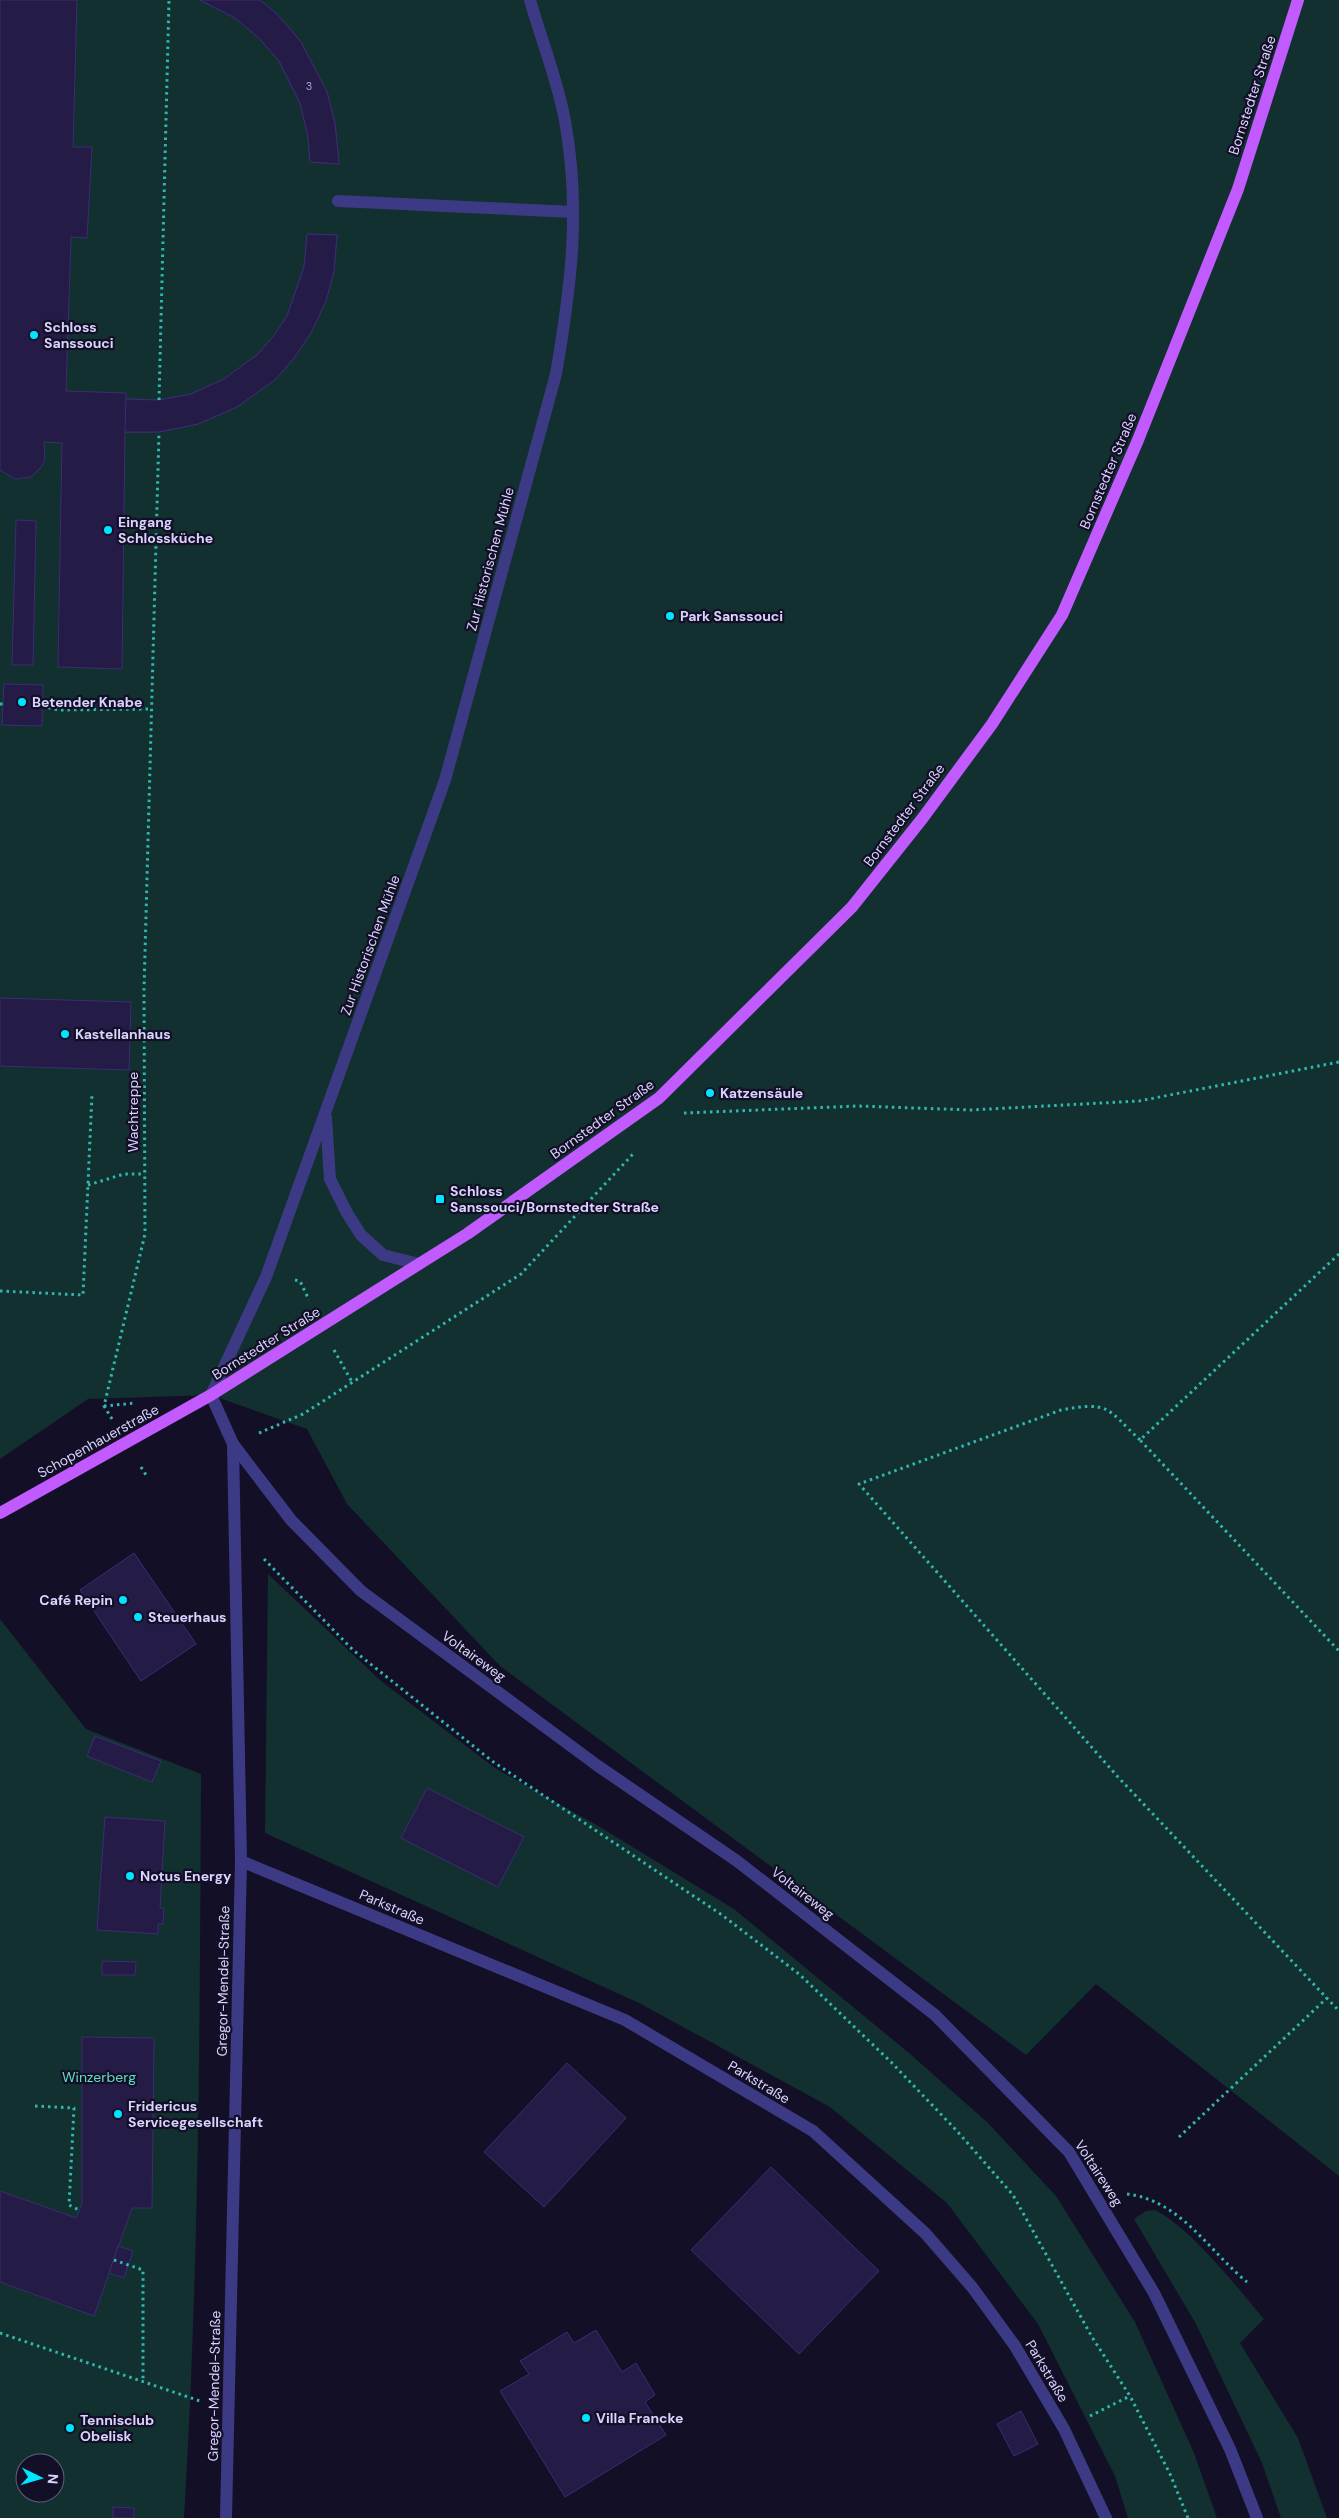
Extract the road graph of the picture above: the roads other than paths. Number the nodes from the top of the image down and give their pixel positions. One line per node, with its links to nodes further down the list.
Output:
1 (530, 0): 4 (street, Zur Historischen Mühle)
2 (1298, 0): 6 (main road, Bornstedter Straße)
3 (338, 201): 4 (street)
4 (573, 212): 5 (street, Zur Historischen Mühle)
5 (326, 1112): 6 (street, Zur Historischen Mühle); 7 (street, Zur Historischen Mühle)
6 (420, 1264): 7 (main road, Bornstedter Straße)
7 (211, 1395): 8 (street, Voltaireweg); 9 (main road, Schopenhauerstraße)
8 (233, 1444): 10 (street, Gregor-Mendel-Straße); 13 (street, Voltaireweg)
9 (0, 1513)
10 (241, 1861): 11 (street, Gregor-Mendel-Straße); 12 (street, Parkstraße)
11 (226, 2518)
12 (1106, 2518)
13 (1257, 2518)

